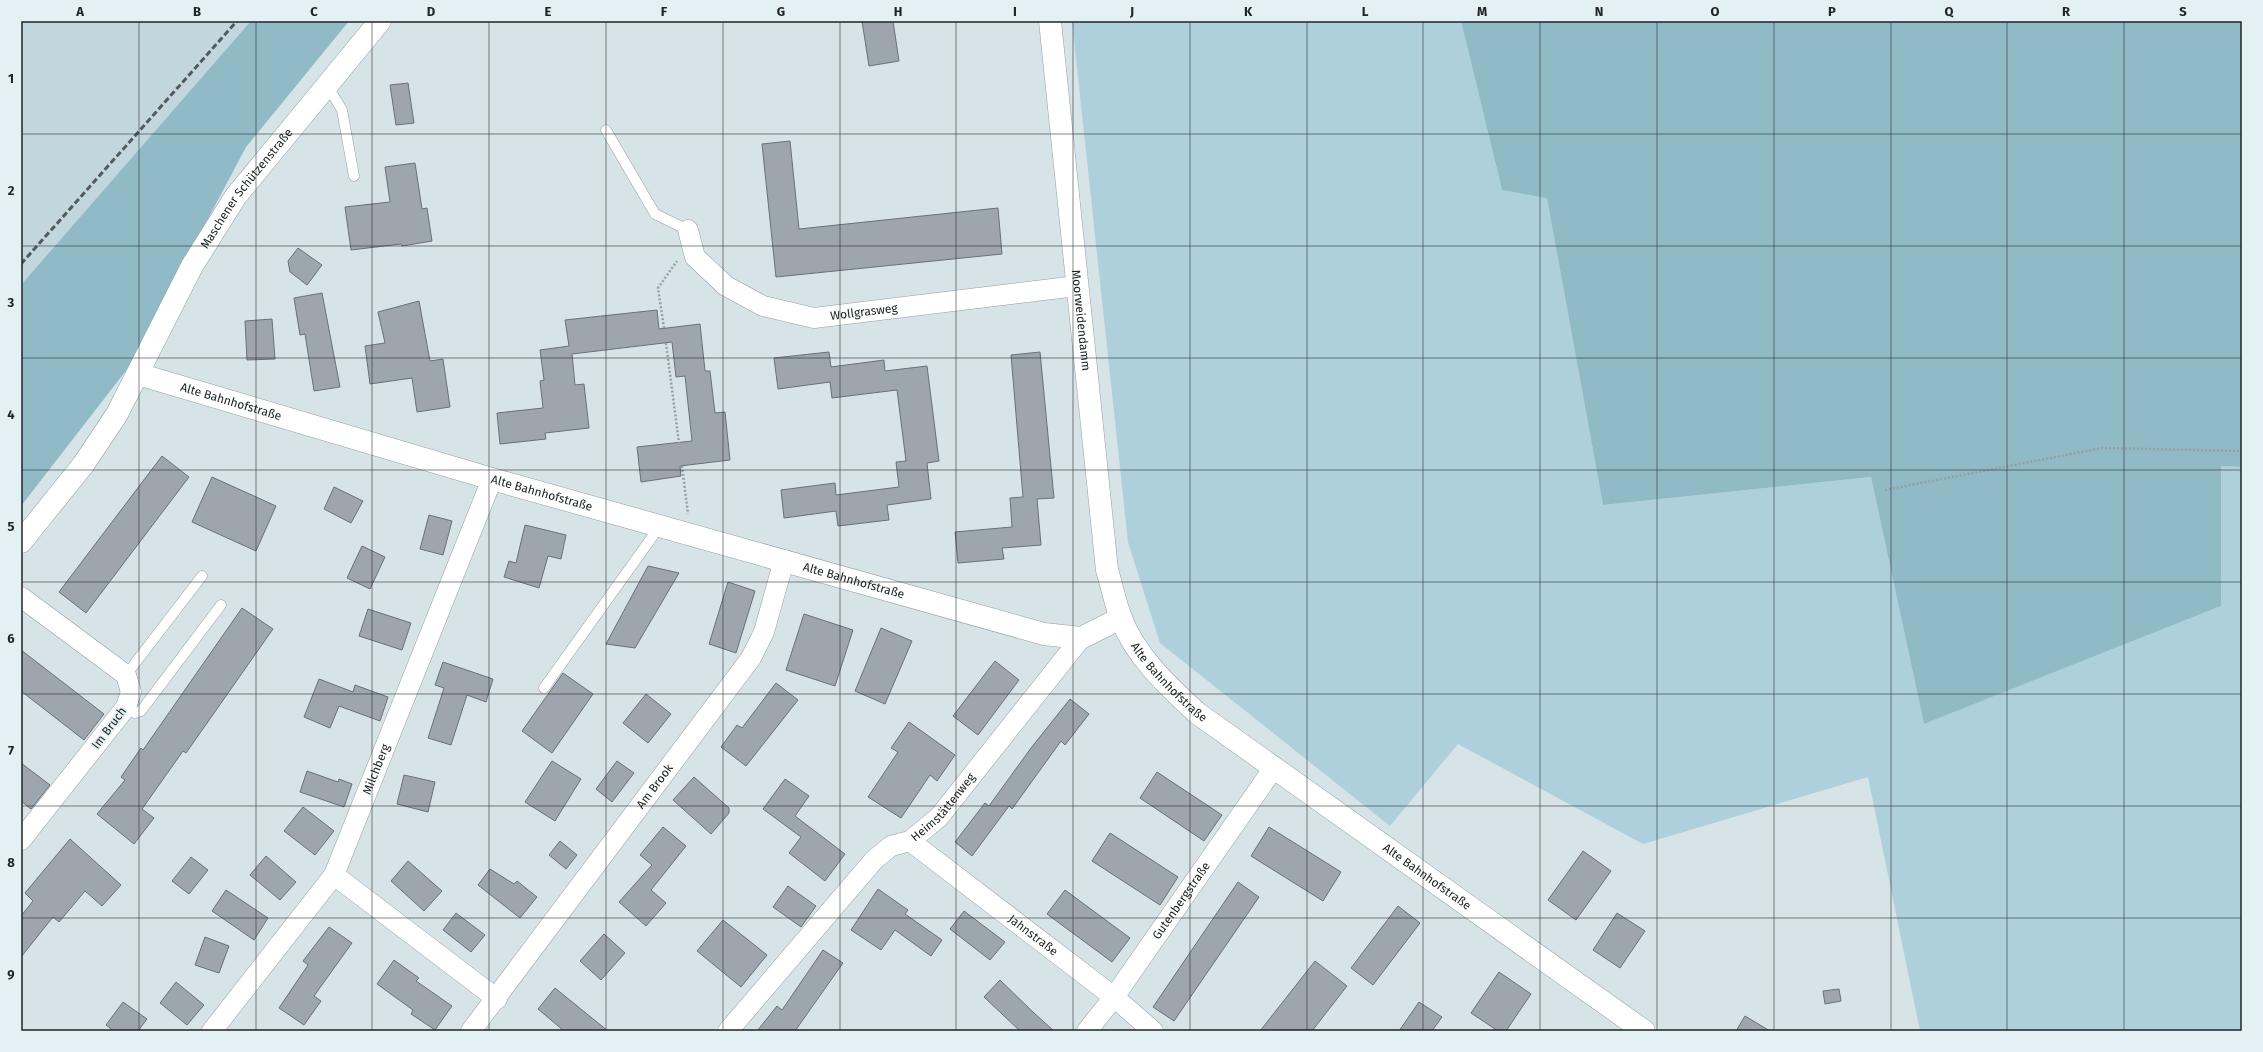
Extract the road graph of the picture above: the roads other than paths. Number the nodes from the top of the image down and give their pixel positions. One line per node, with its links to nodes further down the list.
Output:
1 (380, 21): 3 (street, Maschener Schützenstraße)
2 (1050, 21): 7 (street, Moorweidendamm)
3 (327, 85): 5 (lane); 8 (street, Maschener Schützenstraße)
4 (606, 130): 6 (lane)
5 (354, 176)
6 (688, 230): 7 (street, Wollgrasweg)
7 (1077, 286): 16 (street, Moorweidendamm)
8 (138, 374): 9 (street, Alte Bahnhofstraße); 11 (street)
9 (492, 479): 10 (street, Alte Bahnhofstraße); 24 (street, Milchberg)
10 (660, 526): 12 (street, Alte Bahnhofstraße); 19 (lane)
11 (21, 542)
12 (784, 560): 17 (street, Alte Bahnhofstraße); 26 (street, Am Brook)
13 (202, 576): 18 (lane)
14 (21, 597): 18 (street)
15 (221, 605): 20 (lane)
16 (1121, 618): 17 (street); 21 (street, Alte Bahnhofstraße)
17 (1081, 638): 23 (street, Heimstättenweg)
18 (126, 675): 20 (street, Im Bruch)
19 (544, 688)
20 (126, 708): 22 (street, Im Bruch)
21 (1273, 769): 25 (street, Gutenbergstraße); 32 (street, Alte Bahnhofstraße)
22 (21, 840)
23 (910, 841): 25 (street, Jahnstraße); 29 (street, Heimstättenweg)
24 (334, 875): 26 (street); 27 (street, Milchberg)
25 (1114, 997): 30 (street, Gutenbergstraße); 31 (street, Jahnstraße)
26 (497, 999): 28 (street, Am Brook)
27 (212, 1031)
28 (471, 1031)
29 (728, 1031)
30 (1087, 1031)
31 (1153, 1031)
32 (1644, 1031)

